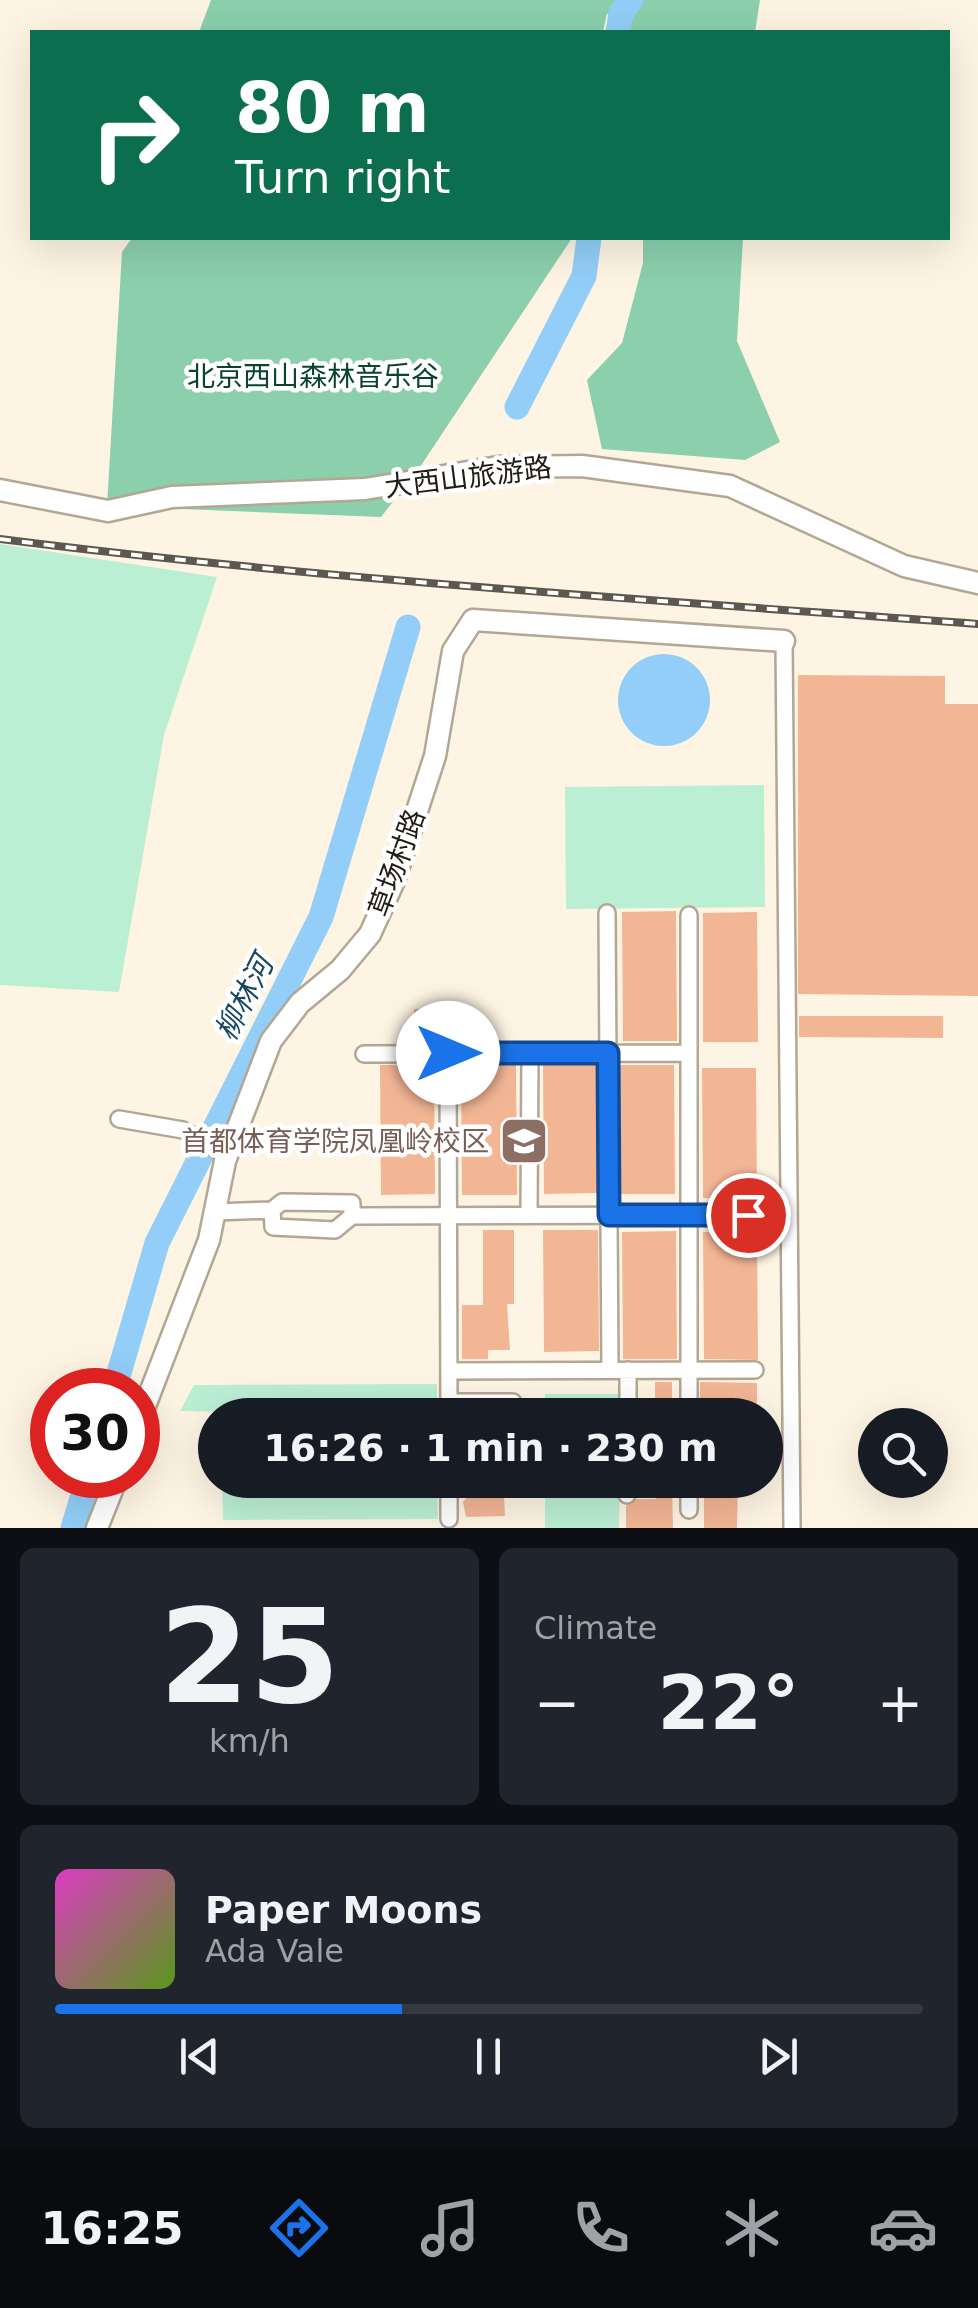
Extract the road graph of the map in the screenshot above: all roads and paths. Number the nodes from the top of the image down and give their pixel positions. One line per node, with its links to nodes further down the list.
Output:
1 (0, 490): 2 (street, 大西山旅游路)
2 (978, 583)
3 (784, 641): 12 (street, 草场村路); 36 (street)
4 (607, 913): 8 (street)
5 (689, 915): 9 (street)
6 (448, 1053): 7 (street); 10 (street); 19 (street)
7 (530, 1053): 8 (street); 20 (street)
8 (608, 1053): 9 (street); 15 (street)
9 (689, 1053): 16 (street)
10 (364, 1054)
11 (119, 1120): 12 (street)
12 (222, 1154): 14 (street, 草场村路)
13 (272, 1210): 14 (street); 18 (street); 18 (street)
14 (214, 1212): 21 (street, 草场村路)
15 (609, 1215): 16 (street); 20 (street); 22 (street)
16 (689, 1215): 17 (street); 24 (street)
17 (748, 1215)
18 (352, 1216): 19 (street)
19 (448, 1216): 20 (street); 26 (street)
20 (529, 1216)
21 (160, 1368)
22 (610, 1370): 23 (street); 26 (street)
23 (628, 1370): 24 (street); 28 (street)
24 (689, 1370): 25 (street); 29 (street)
25 (755, 1370)
26 (449, 1371): 27 (street)
27 (449, 1398)
28 (628, 1398)
29 (689, 1398)
30 (109, 1498): 35 (street)
31 (449, 1498): 34 (street)
32 (688, 1498): 33 (street)
33 (688, 1510)
34 (449, 1520)
35 (97, 1528)
36 (792, 1528)

